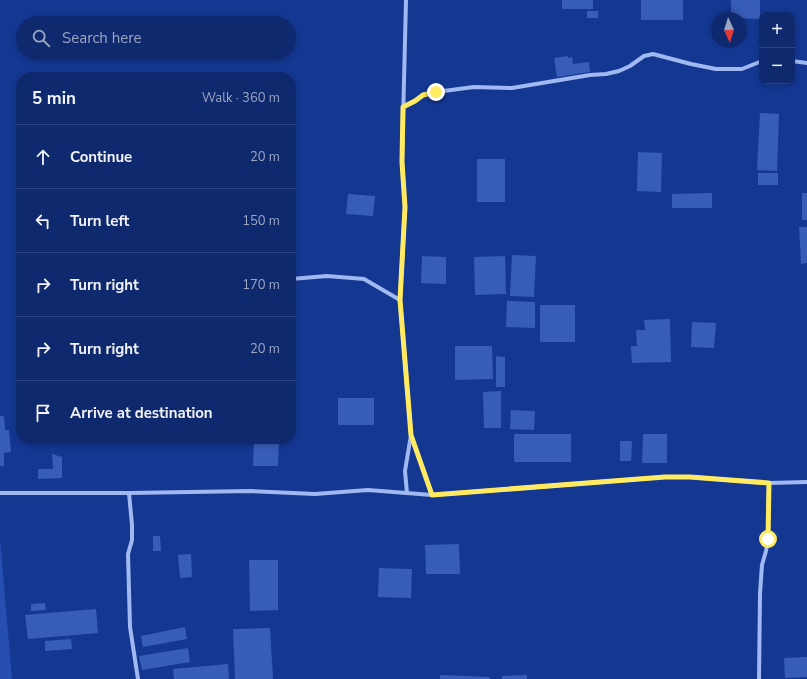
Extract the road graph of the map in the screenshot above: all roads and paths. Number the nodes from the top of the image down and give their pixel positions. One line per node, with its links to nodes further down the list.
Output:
1 (406, 0): 5 (street)
2 (795, 61): 4 (street)
3 (759, 62): 5 (street)
4 (807, 63)
5 (403, 107): 7 (street)
6 (296, 279): 7 (street)
7 (400, 300): 8 (street)
8 (411, 435): 13 (street); 14 (street)
9 (807, 482): 10 (street)
10 (769, 483): 14 (street); 16 (street)
11 (0, 493): 12 (street)
12 (129, 493): 13 (street); 15 (street)
13 (407, 493): 14 (street)
14 (432, 495)
15 (138, 679)
16 (759, 679)

